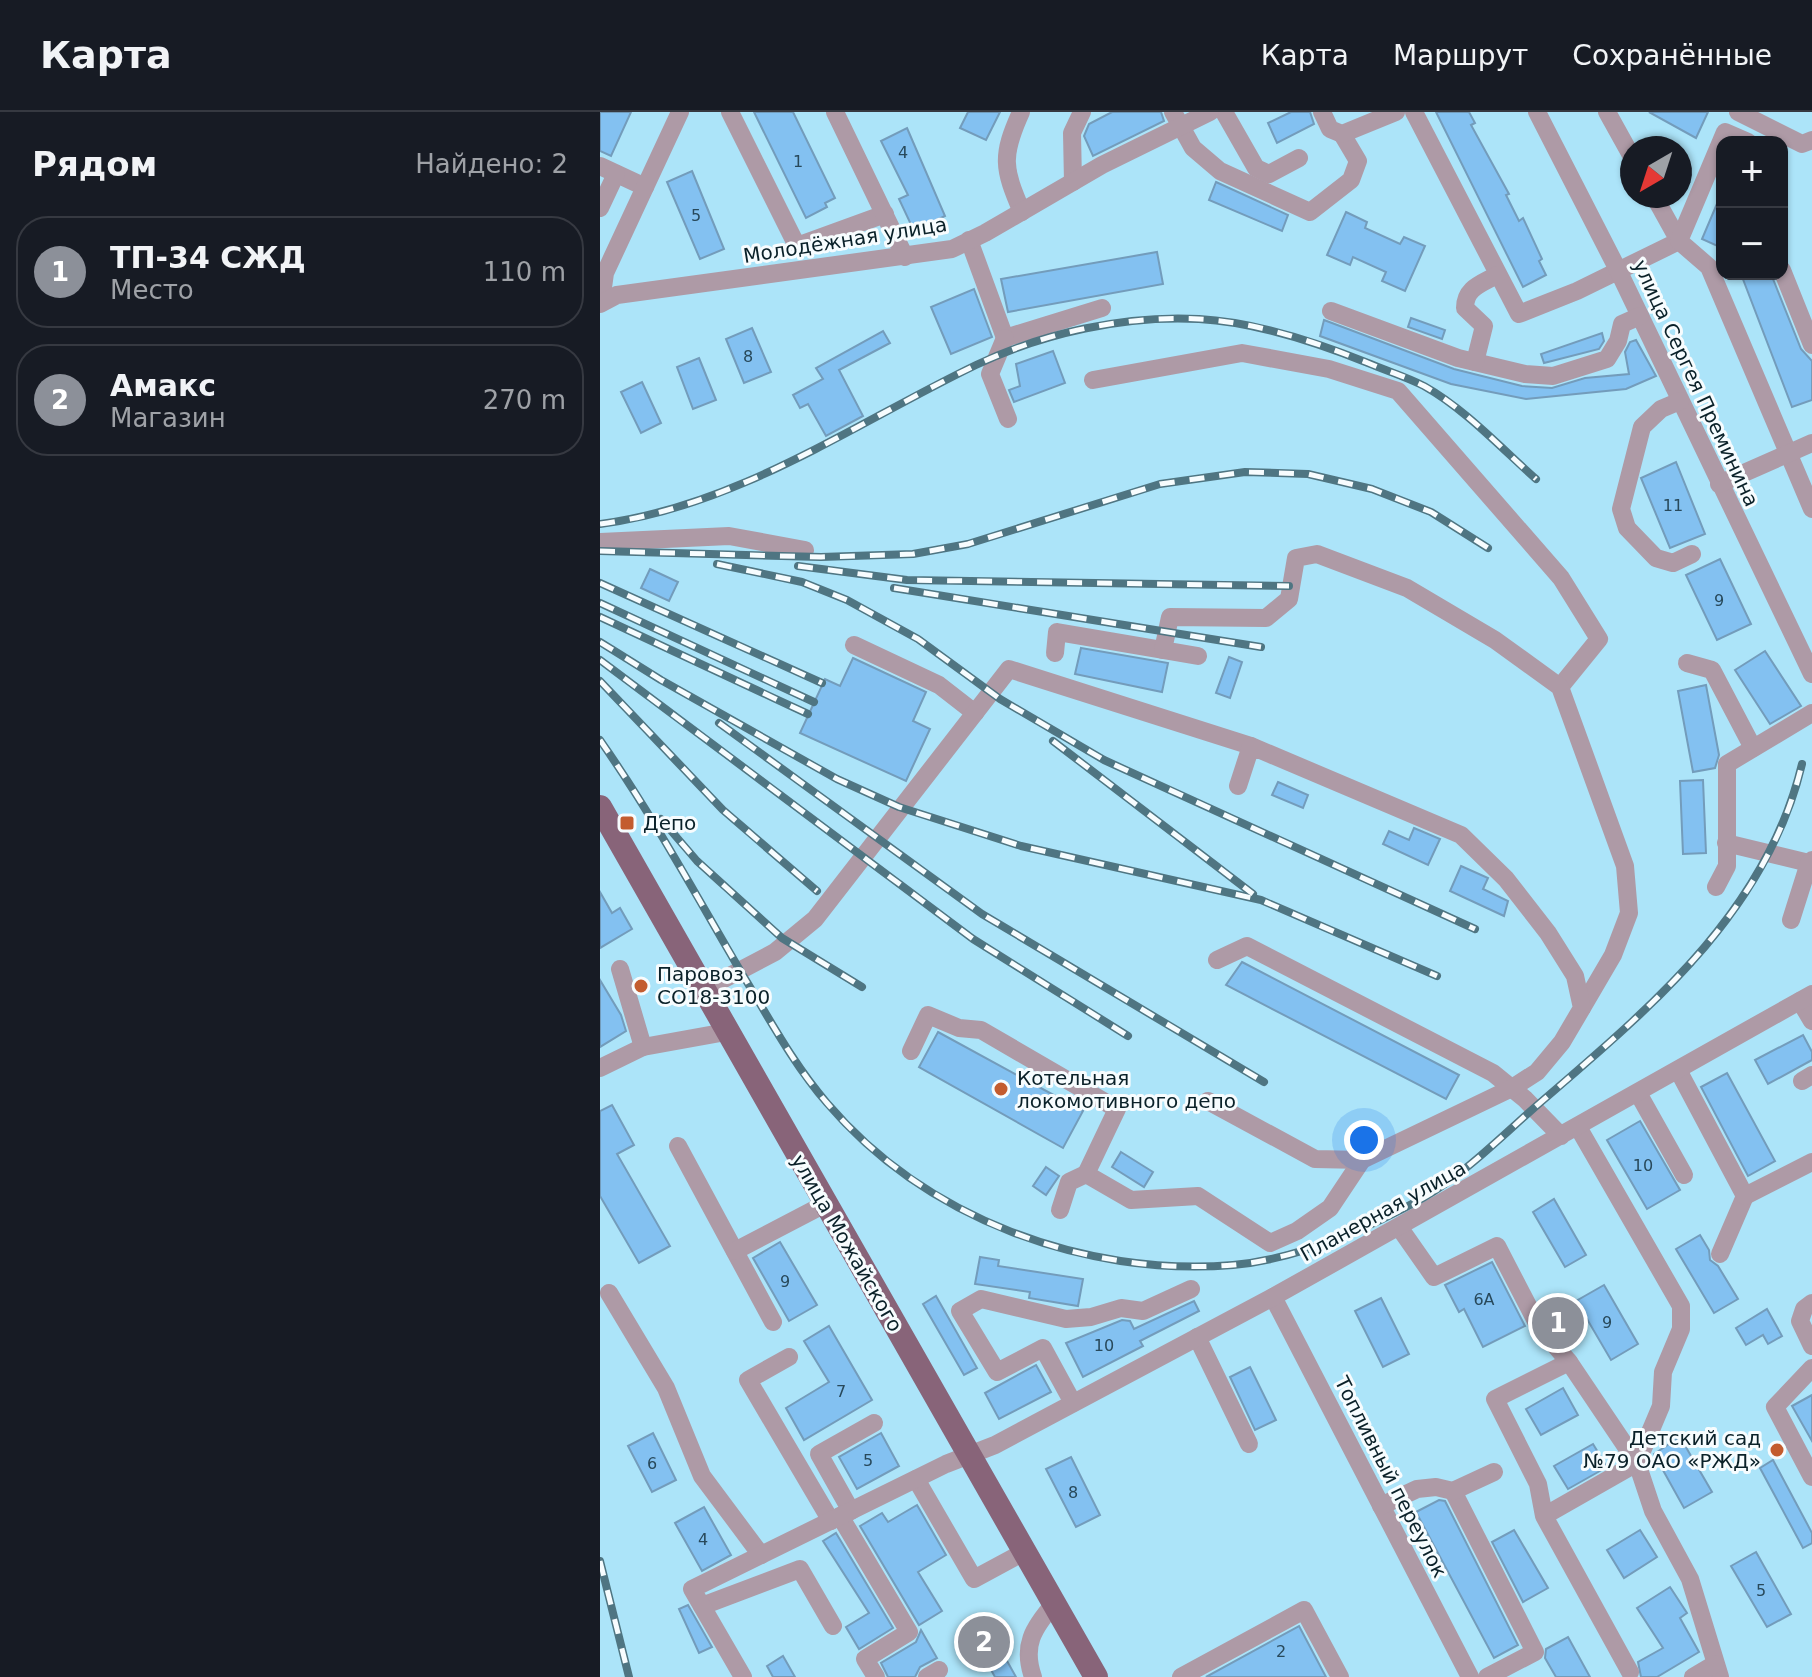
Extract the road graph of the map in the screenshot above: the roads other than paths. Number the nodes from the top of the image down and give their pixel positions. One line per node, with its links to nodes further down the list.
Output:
1 (680, 112): 23 (street)
2 (730, 112): 27 (street)
3 (835, 112): 27 (street)
4 (1021, 112): 26 (street)
5 (1082, 112): 22 (street)
6 (1210, 112): 14 (street, Молодёжная улица)
7 (1224, 112): 20 (street)
8 (1322, 112): 16 (street)
9 (1396, 112): 16 (street)
10 (1414, 112): 32 (street)
11 (1537, 112): 31 (street, улица Сергея Преминина)
12 (1607, 112): 17 (street)
13 (1736, 112): 15 (street); 19 (street)
14 (1177, 119): 16 (street); 22 (street, Молодёжная улица)
15 (1725, 132): 18 (street); 29 (street)
16 (1342, 134)
17 (1620, 136)
18 (1734, 136)
19 (1812, 140)
20 (1299, 158)
21 (608, 170): 23 (street); 24 (street)
22 (1073, 182): 26 (street, Молодёжная улица)
23 (645, 187): 34 (street)
24 (600, 208)
25 (1661, 208): 29 (street)
26 (1022, 212): 28 (street, Молодёжная улица)
27 (885, 214): 30 (street)
28 (969, 240): 30 (street, Молодёжная улица); 38 (street)
29 (1679, 241): 31 (street); 45 (street)
30 (905, 257): 34 (street, Молодёжная улица)
31 (1618, 270): 32 (street); 37 (street, улица Сергея Преминина)
32 (1497, 275): 40 (street)
33 (1786, 280): 39 (street)
34 (600, 302)
35 (1102, 308): 38 (street)
36 (1331, 311): 40 (street)
37 (1640, 316): 40 (street); 42 (street, улица Сергея Преминина)
38 (1005, 338): 43 (street)
39 (1812, 345)
40 (1475, 362)
41 (1093, 380): 57 (street)
42 (1680, 401): 46 (street, улица Сергея Преминина); 50 (street)
43 (1008, 419)
44 (1812, 443): 45 (street)
45 (1789, 452): 46 (street); 47 (street)
46 (1719, 484): 56 (street, улица Сергея Преминина)
47 (1812, 509)
48 (600, 542): 49 (street)
49 (805, 550)
50 (1692, 554)
51 (854, 645): 58 (street)
52 (1163, 650): 53 (street); 54 (street); 57 (street)
53 (1055, 653)
54 (1198, 656)
55 (1687, 663): 61 (street)
56 (1812, 674)
57 (1560, 687): 72 (street)
58 (975, 713): 60 (street); 70 (street)
59 (1812, 713): 61 (street)
60 (1251, 746): 62 (street); 72 (street)
61 (1753, 748): 64 (street)
62 (1238, 786)
63 (600, 807): 70 (main road, улица Можайского)
64 (1726, 843): 65 (street); 66 (street)
65 (1811, 862): 67 (street)
66 (1716, 887)
67 (1791, 920)
68 (1217, 960): 79 (street)
69 (620, 969): 75 (street)
70 (703, 990): 74 (main road, улица Можайского)
71 (1806, 997): 73 (street); 78 (street, Планерная улица)
72 (1582, 1008): 79 (street)
73 (1812, 1021)
74 (726, 1032): 75 (street); 90 (main road, улица Можайского)
75 (643, 1047): 77 (street)
76 (911, 1051): 87 (street)
77 (600, 1068)
78 (1678, 1070): 80 (street, Планерная улица); 89 (street)
79 (1512, 1088): 83 (street); 85 (street)
80 (1638, 1093): 82 (street, Планерная улица); 88 (street)
81 (1208, 1101): 85 (street)
82 (1578, 1127): 83 (street, Планерная улица); 111 (street)
83 (1561, 1136): 92 (street, Планерная улица)
84 (678, 1146): 93 (street)
85 (1362, 1160): 87 (street)
86 (1812, 1162): 89 (street)
87 (1086, 1174): 91 (street)
88 (1684, 1175)
89 (1745, 1196): 94 (street)
90 (825, 1204): 93 (street); 110 (main road, улица Можайского)
91 (1060, 1210)
92 (1399, 1227): 97 (street, Планерная улица); 105 (street)
93 (735, 1251): 100 (street)
94 (1720, 1254)
95 (1191, 1289): 99 (street)
96 (609, 1293): 120 (street)
97 (1273, 1297): 101 (street, Планерная улица); 116 (street, Топливный переулок)
98 (1812, 1303): 102 (street)
99 (1053, 1316): 103 (street); 103 (street)
100 (773, 1322)
101 (1197, 1337): 107 (street, Планерная улица); 109 (street)
102 (1812, 1346)
103 (1043, 1348): 107 (street)
104 (789, 1357): 117 (street)
105 (1569, 1362): 111 (street); 118 (street)
106 (1812, 1368): 113 (street)
107 (1073, 1403): 110 (street, Планерная улица)
108 (874, 1423): 117 (street)
109 (1249, 1444)
110 (970, 1457): 114 (street, Планерная улица); 119 (main road, улица Можайского)
111 (1637, 1463): 118 (street); 124 (street)
112 (1494, 1472): 115 (street)
113 (1812, 1477)
114 (916, 1479): 117 (street, Планерная улица); 119 (street)
115 (1453, 1491): 116 (street); 133 (street)
116 (1381, 1506): 132 (street, Топливный переулок)
117 (840, 1516): 120 (street, Планерная улица); 127 (street)
118 (1544, 1516): 125 (street)
119 (1024, 1552): 121 (main road, улица Можайского)
120 (761, 1555): 122 (street, Планерная улица)
121 (1054, 1604): 128 (street); 129 (main road, улица Можайского)
122 (702, 1606): 123 (street); 126 (street)
123 (833, 1626)
124 (1717, 1670): 134 (street)
125 (1630, 1672)
126 (743, 1677)
127 (876, 1677)
128 (1033, 1677)
129 (1096, 1677)
130 (1181, 1677): 131 (street)
131 (1340, 1677)
132 (1470, 1677)
133 (1487, 1677)
134 (1693, 1677)

